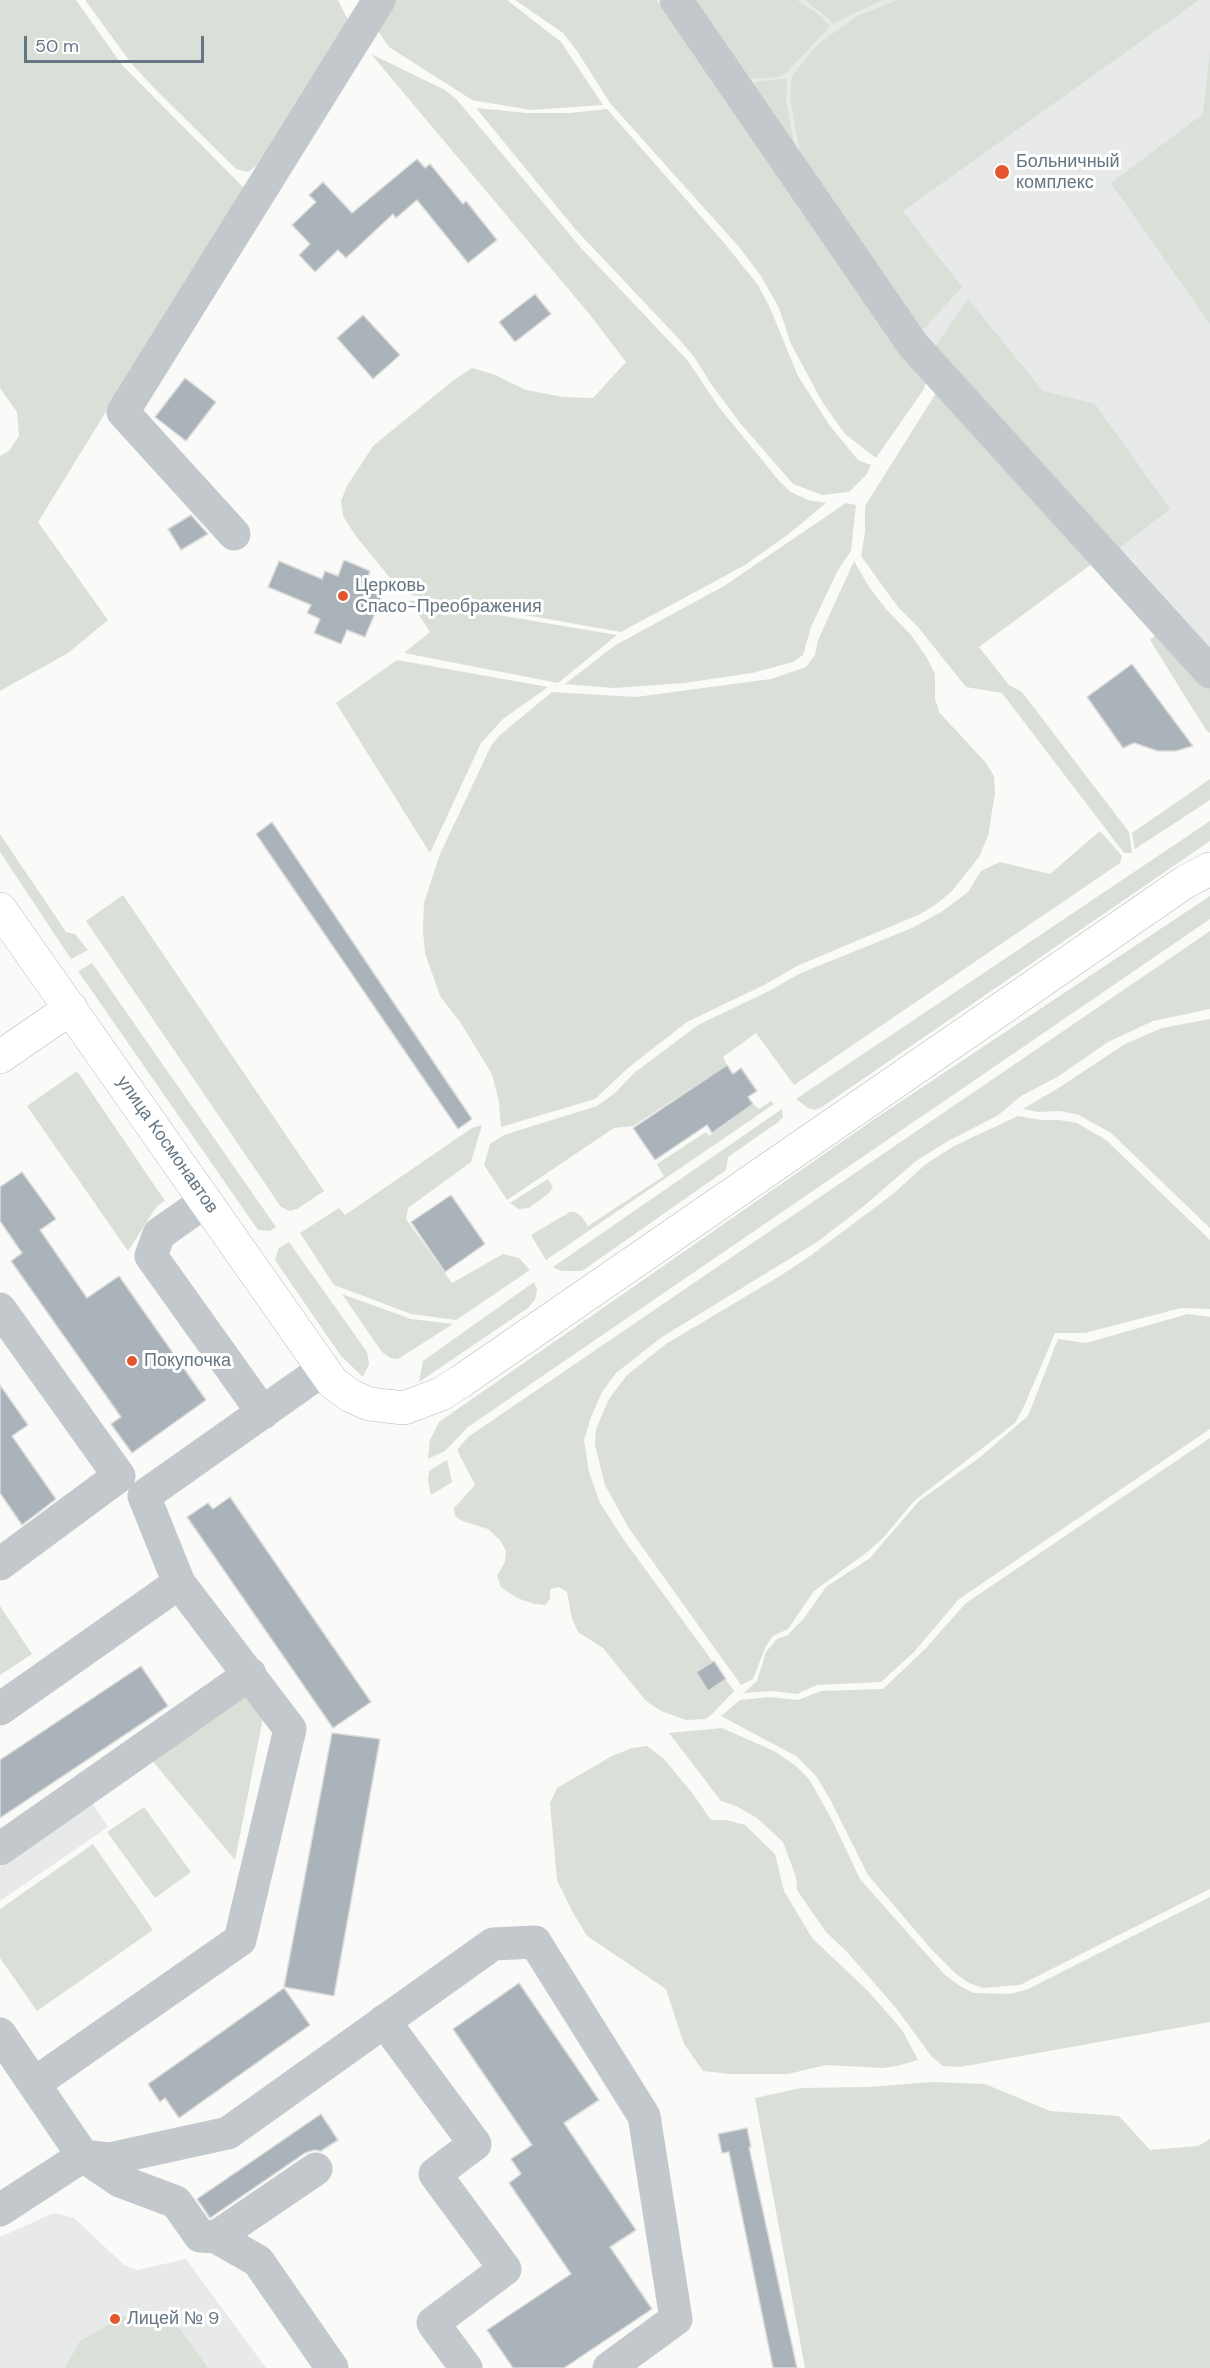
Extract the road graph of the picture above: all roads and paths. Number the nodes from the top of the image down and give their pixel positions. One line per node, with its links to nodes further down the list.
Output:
1 (379, 0): 3 (lane)
2 (676, 0): 4 (lane)
3 (234, 534)
4 (1210, 672)
5 (1210, 868): 11 (main road)
6 (0, 909): 7 (main road, улица Космонавтов)
7 (70, 1008): 8 (main road); 9 (main road, улица Космонавтов)
8 (0, 1057)
9 (206, 1201): 11 (main road, улица Космонавтов); 12 (lane)
10 (0, 1309): 13 (lane)
11 (328, 1376): 12 (lane)
12 (263, 1413): 14 (lane)
13 (119, 1476): 14 (lane); 15 (lane)
14 (144, 1496): 16 (lane)
15 (0, 1564)
16 (179, 1583): 17 (lane); 18 (lane)
17 (250, 1674): 19 (lane); 22 (lane)
18 (0, 1708)
19 (0, 1849)
20 (384, 2021): 23 (lane); 28 (lane); 29 (lane)
21 (0, 2034): 22 (lane)
22 (35, 2083): 23 (lane)
23 (83, 2156): 25 (lane); 26 (lane)
24 (316, 2169): 26 (lane)
25 (0, 2210)
26 (216, 2237): 27 (lane)
27 (332, 2368)
28 (466, 2368)
29 (609, 2368)

